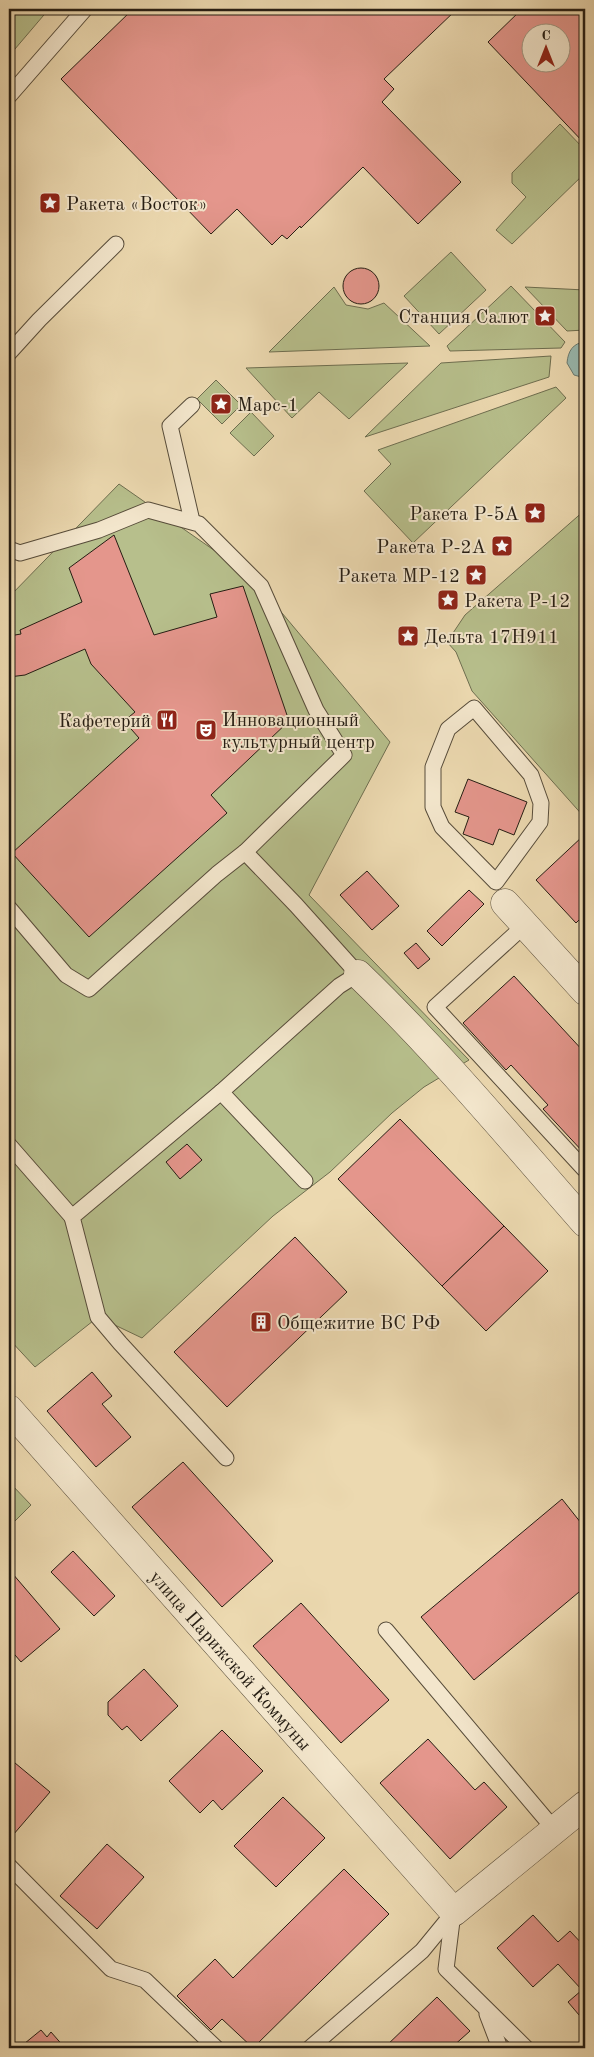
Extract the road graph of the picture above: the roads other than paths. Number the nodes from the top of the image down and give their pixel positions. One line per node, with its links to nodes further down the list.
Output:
1 (86, 9): 2 (lane)
2 (9, 96)
3 (116, 244): 4 (lane)
4 (9, 353)
5 (192, 405): 6 (lane)
6 (192, 522): 7 (lane); 8 (lane)
7 (9, 548)
8 (245, 852): 10 (lane); 12 (lane)
9 (501, 892): 9 (lane); 11 (street)
10 (9, 908)
11 (525, 925): 13 (street); 16 (lane)
12 (358, 974): 14 (lane); 19 (street)
13 (585, 990)
14 (221, 1092): 17 (lane); 18 (lane)
15 (9, 1145): 18 (lane)
16 (585, 1168)
17 (305, 1181)
18 (72, 1217): 21 (lane)
19 (585, 1222)
20 (9, 1409): 26 (street, улица Парижской Коммуны)
21 (226, 1458)
22 (386, 1630): 24 (lane)
23 (585, 1805): 24 (street)
24 (554, 1829): 26 (street)
25 (9, 1866): 28 (lane)
26 (454, 1912): 27 (lane); 29 (lane)
27 (486, 2010): 30 (lane); 31 (lane)
28 (216, 2048)
29 (310, 2048)
30 (500, 2048)
31 (526, 2048)

